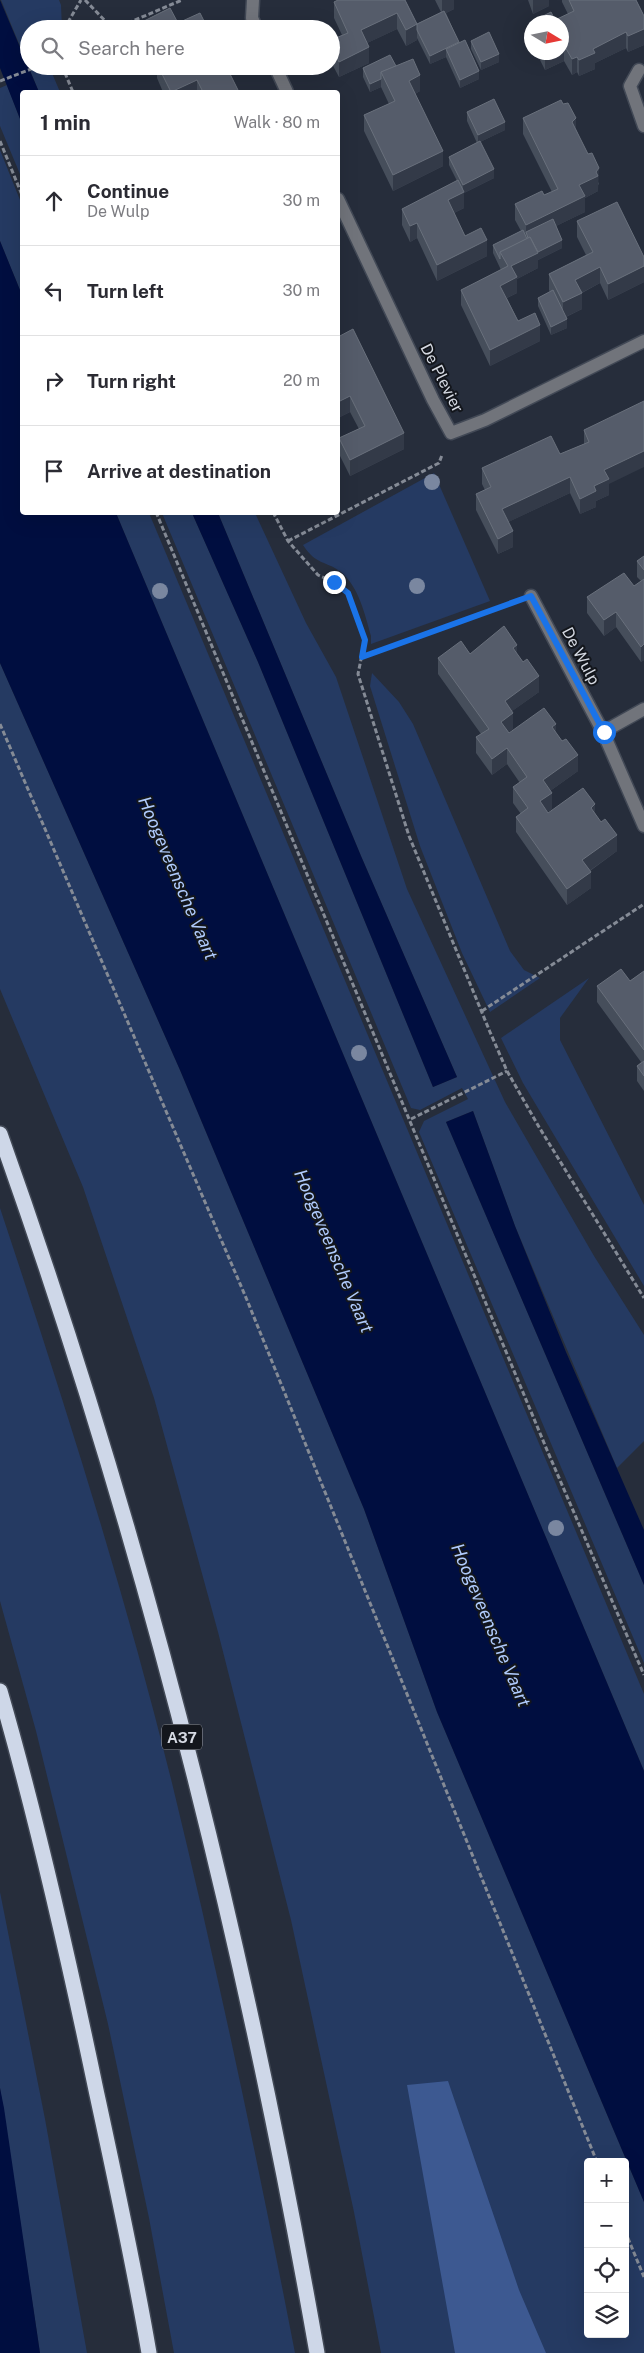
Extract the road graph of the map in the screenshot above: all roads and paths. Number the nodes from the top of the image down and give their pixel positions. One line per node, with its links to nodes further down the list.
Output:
1 (81, 0): 5 (path)
2 (85, 0): 6 (path)
3 (182, 0): 7 (path)
4 (253, 0): 8 (street)
5 (69, 20)
6 (104, 20)
7 (134, 20)
8 (253, 20)
9 (639, 70): 16 (street)
10 (20, 74): 13 (path)
11 (66, 75): 14 (path)
12 (279, 75): 15 (street)
13 (0, 81)
14 (72, 90)
15 (286, 90)
16 (644, 126)
17 (0, 141): 18 (path)
18 (20, 190)
19 (340, 203): 21 (street, De Plevier)
20 (644, 341): 21 (street, De Plevier)
21 (451, 433): 22 (path)
22 (340, 514)
23 (157, 515): 36 (path)
24 (275, 515): 26 (path)
25 (338, 515): 26 (path)
26 (288, 541): 28 (path)
27 (531, 596): 28 (path); 31 (street, De Wulp)
28 (362, 657): 34 (path)
29 (644, 709): 31 (street)
30 (0, 724): 41 (path)
31 (604, 732): 32 (street, De Wulp)
32 (644, 826)
33 (644, 904): 34 (path)
34 (482, 1011): 35 (path)
35 (507, 1072): 36 (path); 38 (path)
36 (411, 1119): 39 (path)
37 (0, 1134): 45 (highway, A37)
38 (644, 1298)
39 (644, 1675)
40 (0, 1690): 44 (highway)
41 (595, 2158)
42 (629, 2241): 43 (path)
43 (644, 2277)
44 (149, 2353)
45 (317, 2353)

